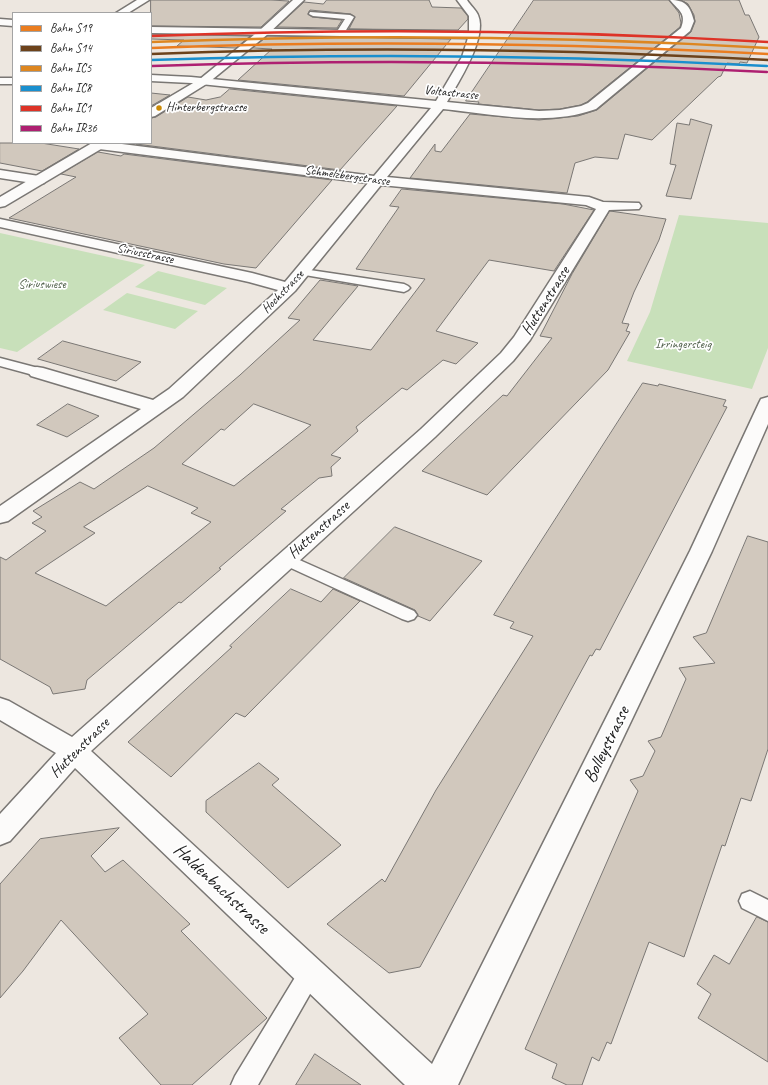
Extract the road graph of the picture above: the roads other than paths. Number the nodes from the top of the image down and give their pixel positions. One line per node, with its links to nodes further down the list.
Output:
1 (144, 0): 5 (street)
2 (299, 0): 12 (street)
3 (462, 0): 8 (street)
4 (675, 0): 19 (street, Voltastrasse)
5 (123, 12)
6 (485, 13): 8 (street)
7 (313, 14): 13 (lane)
8 (474, 16): 14 (street, Hochstrasse)
9 (0, 22): 10 (street)
10 (12, 23)
11 (152, 30): 12 (street)
12 (264, 32): 13 (street); 18 (street)
13 (340, 33): 14 (street)
14 (474, 35): 19 (street, Hochstrasse)
15 (152, 78): 18 (street, Voltastrasse)
16 (0, 81): 17 (street)
17 (12, 81)
18 (204, 81): 19 (street, Voltastrasse); 20 (street)
19 (440, 106): 23 (street, Hochstrasse)
20 (152, 112)
21 (100, 144): 23 (street, Schmelzbergstrasse); 24 (street)
22 (0, 174): 24 (street)
23 (379, 179): 26 (street, Schmelzbergstrasse); 29 (street, Hochstrasse)
24 (39, 180): 25 (street)
25 (0, 203)
26 (598, 205): 27 (street, Schmelzbergstrasse); 37 (street, Huttenstrasse)
27 (634, 206)
28 (0, 223): 30 (street, Siriusstrasse)
29 (303, 272): 30 (street, Hochstrasse); 31 (lane)
30 (289, 288): 35 (street, Hochstrasse)
31 (404, 288)
32 (0, 362): 33 (lane)
33 (37, 372): 35 (street)
34 (768, 403): 45 (street, Bolleystrasse)
35 (156, 407): 36 (street, Hochstrasse)
36 (0, 516)
37 (286, 559): 38 (lane); 40 (street, Huttenstrasse)
38 (408, 614)
39 (0, 708): 40 (street, Haldenbachstrasse)
40 (74, 751): 41 (street, Huttenstrasse); 42 (street, Haldenbachstrasse)
41 (0, 833)
42 (310, 973): 43 (lane); 44 (street, Haldenbachstrasse)
43 (244, 1085)
44 (430, 1085)
45 (440, 1085)

